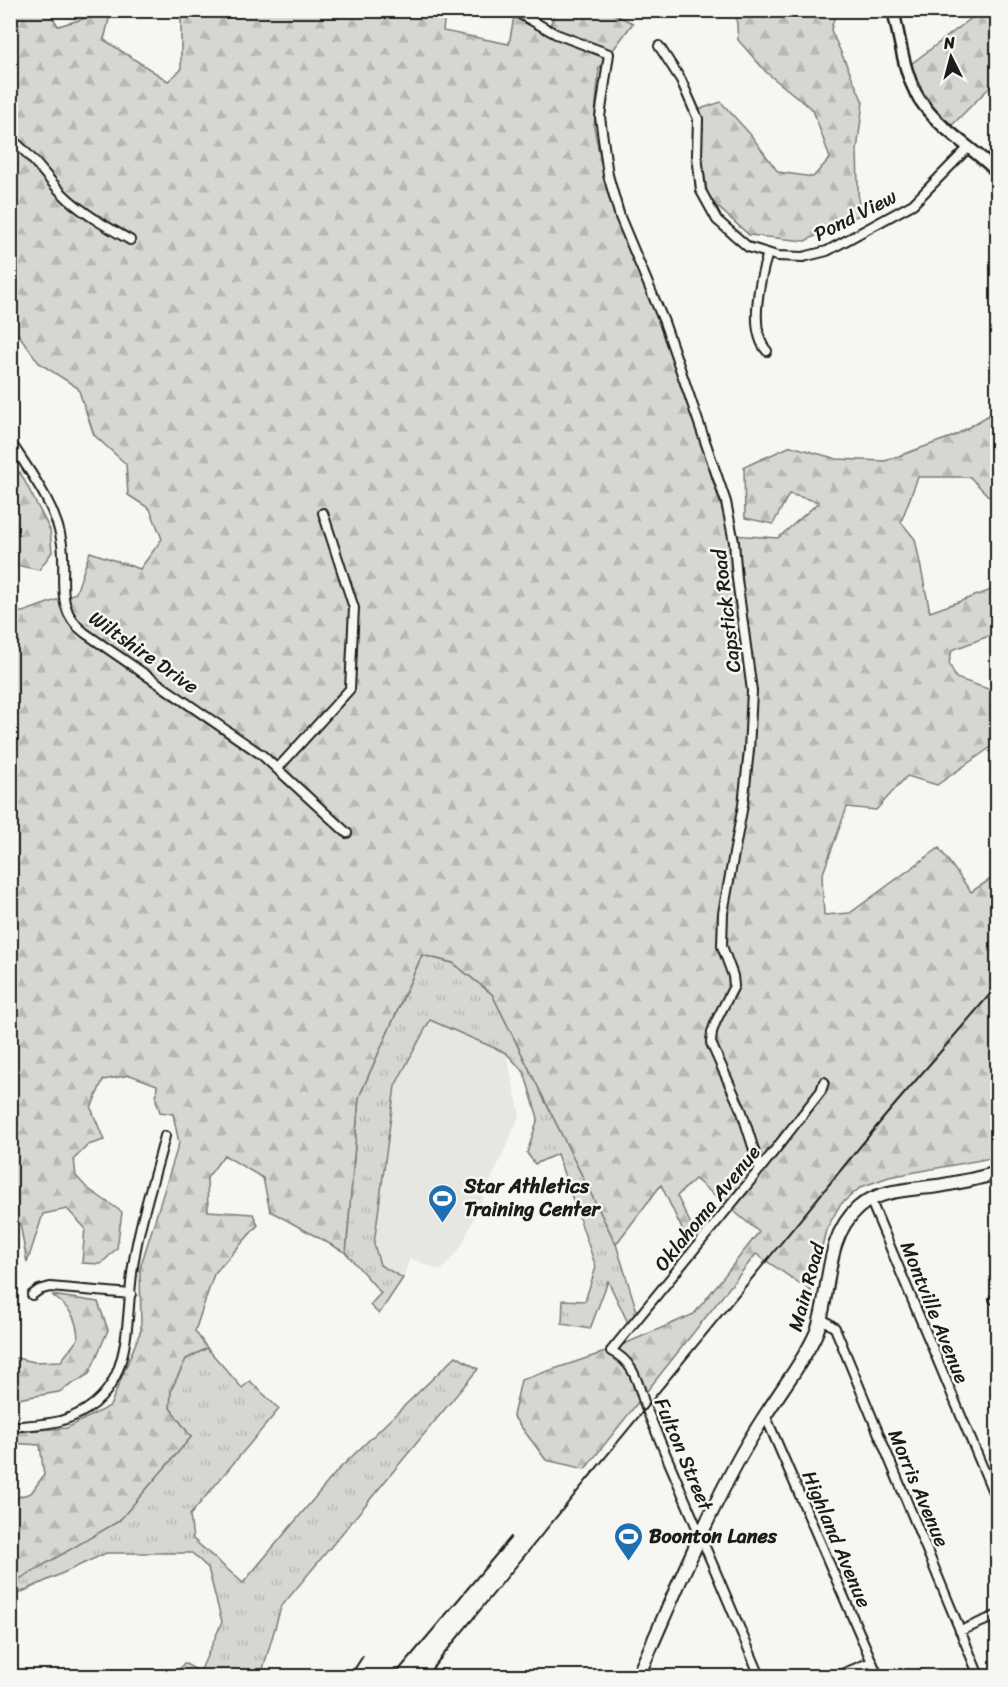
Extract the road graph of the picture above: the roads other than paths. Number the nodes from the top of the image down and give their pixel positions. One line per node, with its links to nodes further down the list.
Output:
1 (893, 10): 5 (street)
2 (518, 13): 16 (street, Capstick Road)
3 (659, 46): 8 (street, Pond View)
4 (10, 138): 7 (street)
5 (969, 147): 6 (street); 8 (street, Pond View)
6 (998, 173)
7 (130, 240)
8 (768, 253): 9 (street)
9 (767, 351)
10 (10, 441): 12 (street, Wiltshire Drive)
11 (323, 513): 12 (street)
12 (277, 769): 13 (street, Wiltshire Drive)
13 (347, 833)
14 (824, 1082): 16 (street, Oklahoma Avenue)
15 (165, 1136): 20 (street)
16 (760, 1169): 22 (street, Oklahoma Avenue)
17 (998, 1173): 18 (main road)
18 (870, 1199): 21 (main road, Main Road); 25 (street, Montville Avenue)
19 (32, 1294): 20 (street)
20 (131, 1294): 24 (street)
21 (821, 1318): 23 (main road, Main Road); 28 (street, Morris Avenue)
22 (611, 1351): 26 (street, Fulton Street)
23 (765, 1415): 26 (main road, Main Road); 29 (street, Highland Avenue)
24 (10, 1427)
25 (998, 1504)
26 (701, 1534): 30 (main road, Main Road); 31 (street, Fulton Street)
27 (998, 1615): 28 (street)
28 (960, 1631): 34 (street, Morris Avenue)
29 (871, 1662): 32 (street); 33 (street, Highland Avenue)
30 (638, 1677)
31 (760, 1677)
32 (837, 1677)
33 (878, 1677)
34 (979, 1677)

